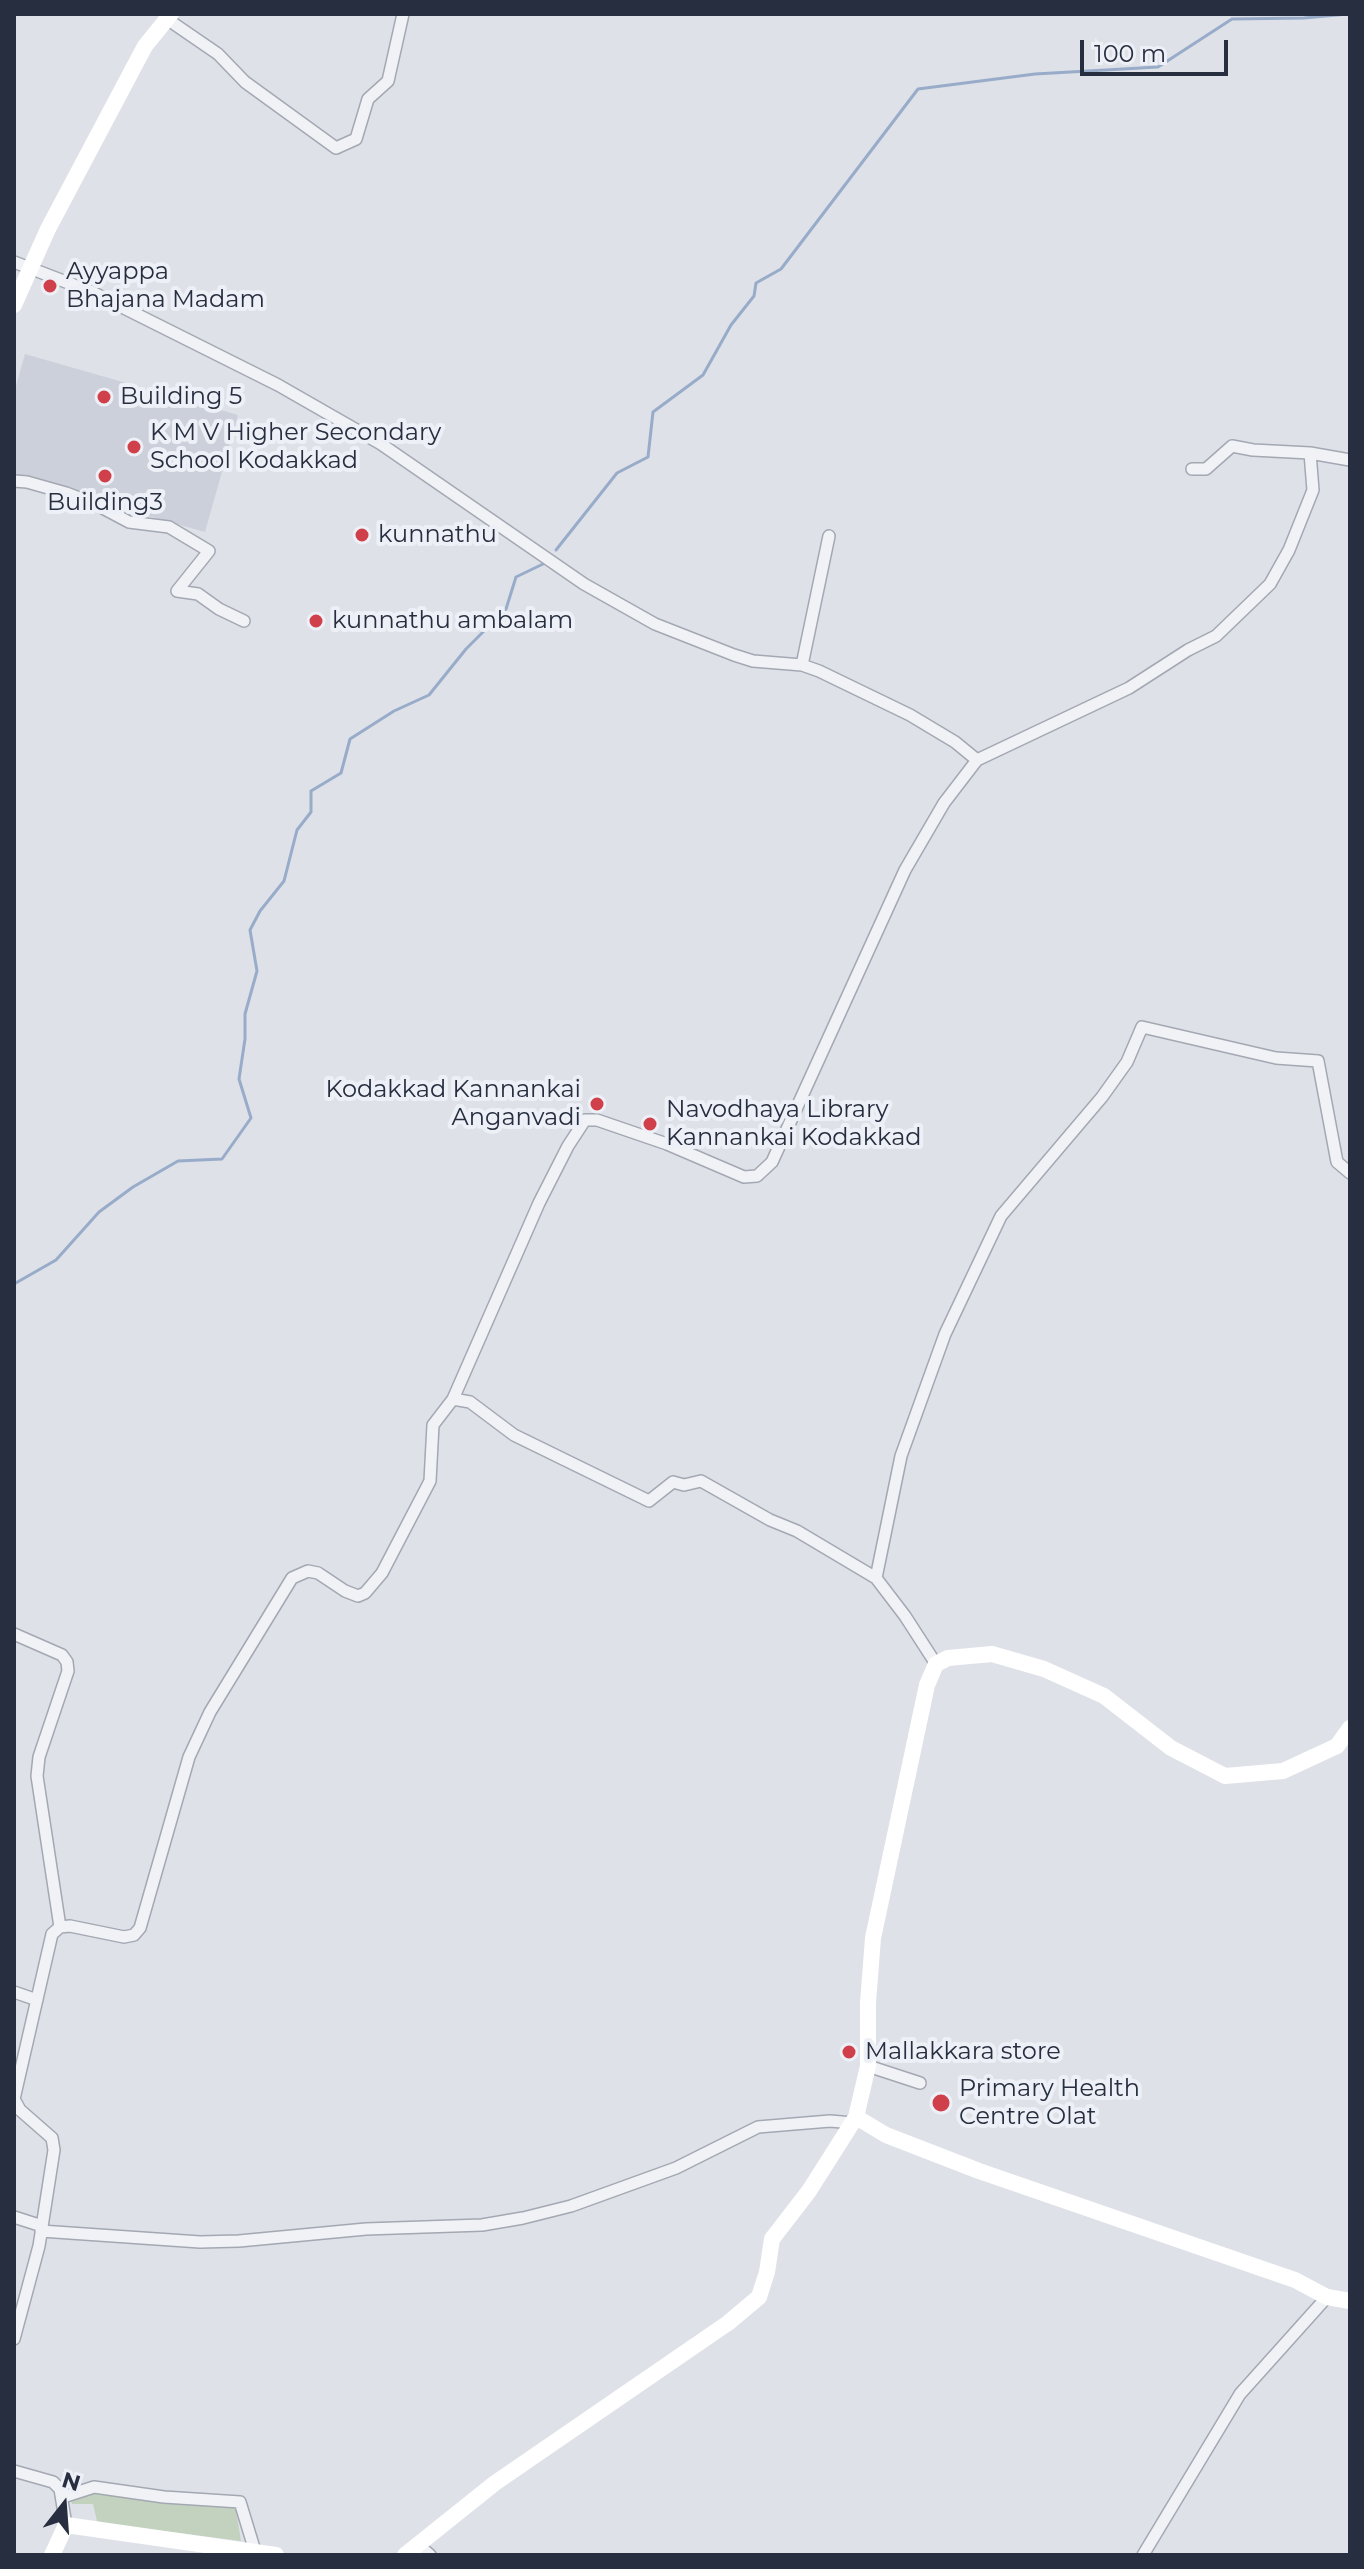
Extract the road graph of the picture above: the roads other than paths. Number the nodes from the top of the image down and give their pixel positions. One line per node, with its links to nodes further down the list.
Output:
1 (403, 14): 2 (street)
2 (169, 16): 3 (street)
3 (22, 264): 4 (street); 11 (street)
4 (14, 305)
5 (1310, 453): 6 (street); 7 (street); 12 (street)
6 (1350, 460)
7 (1192, 469)
8 (14, 481): 10 (street)
9 (829, 536): 11 (street)
10 (244, 621)
11 (802, 665): 12 (street)
12 (977, 760): 14 (street)
13 (1350, 1173): 15 (street)
14 (453, 1399): 15 (street); 19 (street)
15 (876, 1578): 17 (street)
16 (14, 1634): 19 (street)
17 (936, 1664): 18 (street); 22 (street)
18 (1350, 1728)
19 (60, 1927): 21 (street)
20 (14, 1992): 21 (street)
21 (37, 2000): 26 (street)
22 (868, 2066): 23 (street); 24 (street)
23 (920, 2083)
24 (854, 2120): 26 (street); 27 (street); 34 (street)
25 (14, 2217): 26 (street)
26 (42, 2228): 29 (street)
27 (1327, 2297): 28 (street); 37 (street)
28 (1350, 2301)
29 (14, 2339)
30 (14, 2471): 31 (street)
31 (63, 2497): 32 (street); 33 (street)
32 (66, 2525): 33 (street); 35 (street)
33 (255, 2551): 36 (street)
34 (418, 2552)
35 (52, 2555)
36 (276, 2555)
37 (1143, 2555)

